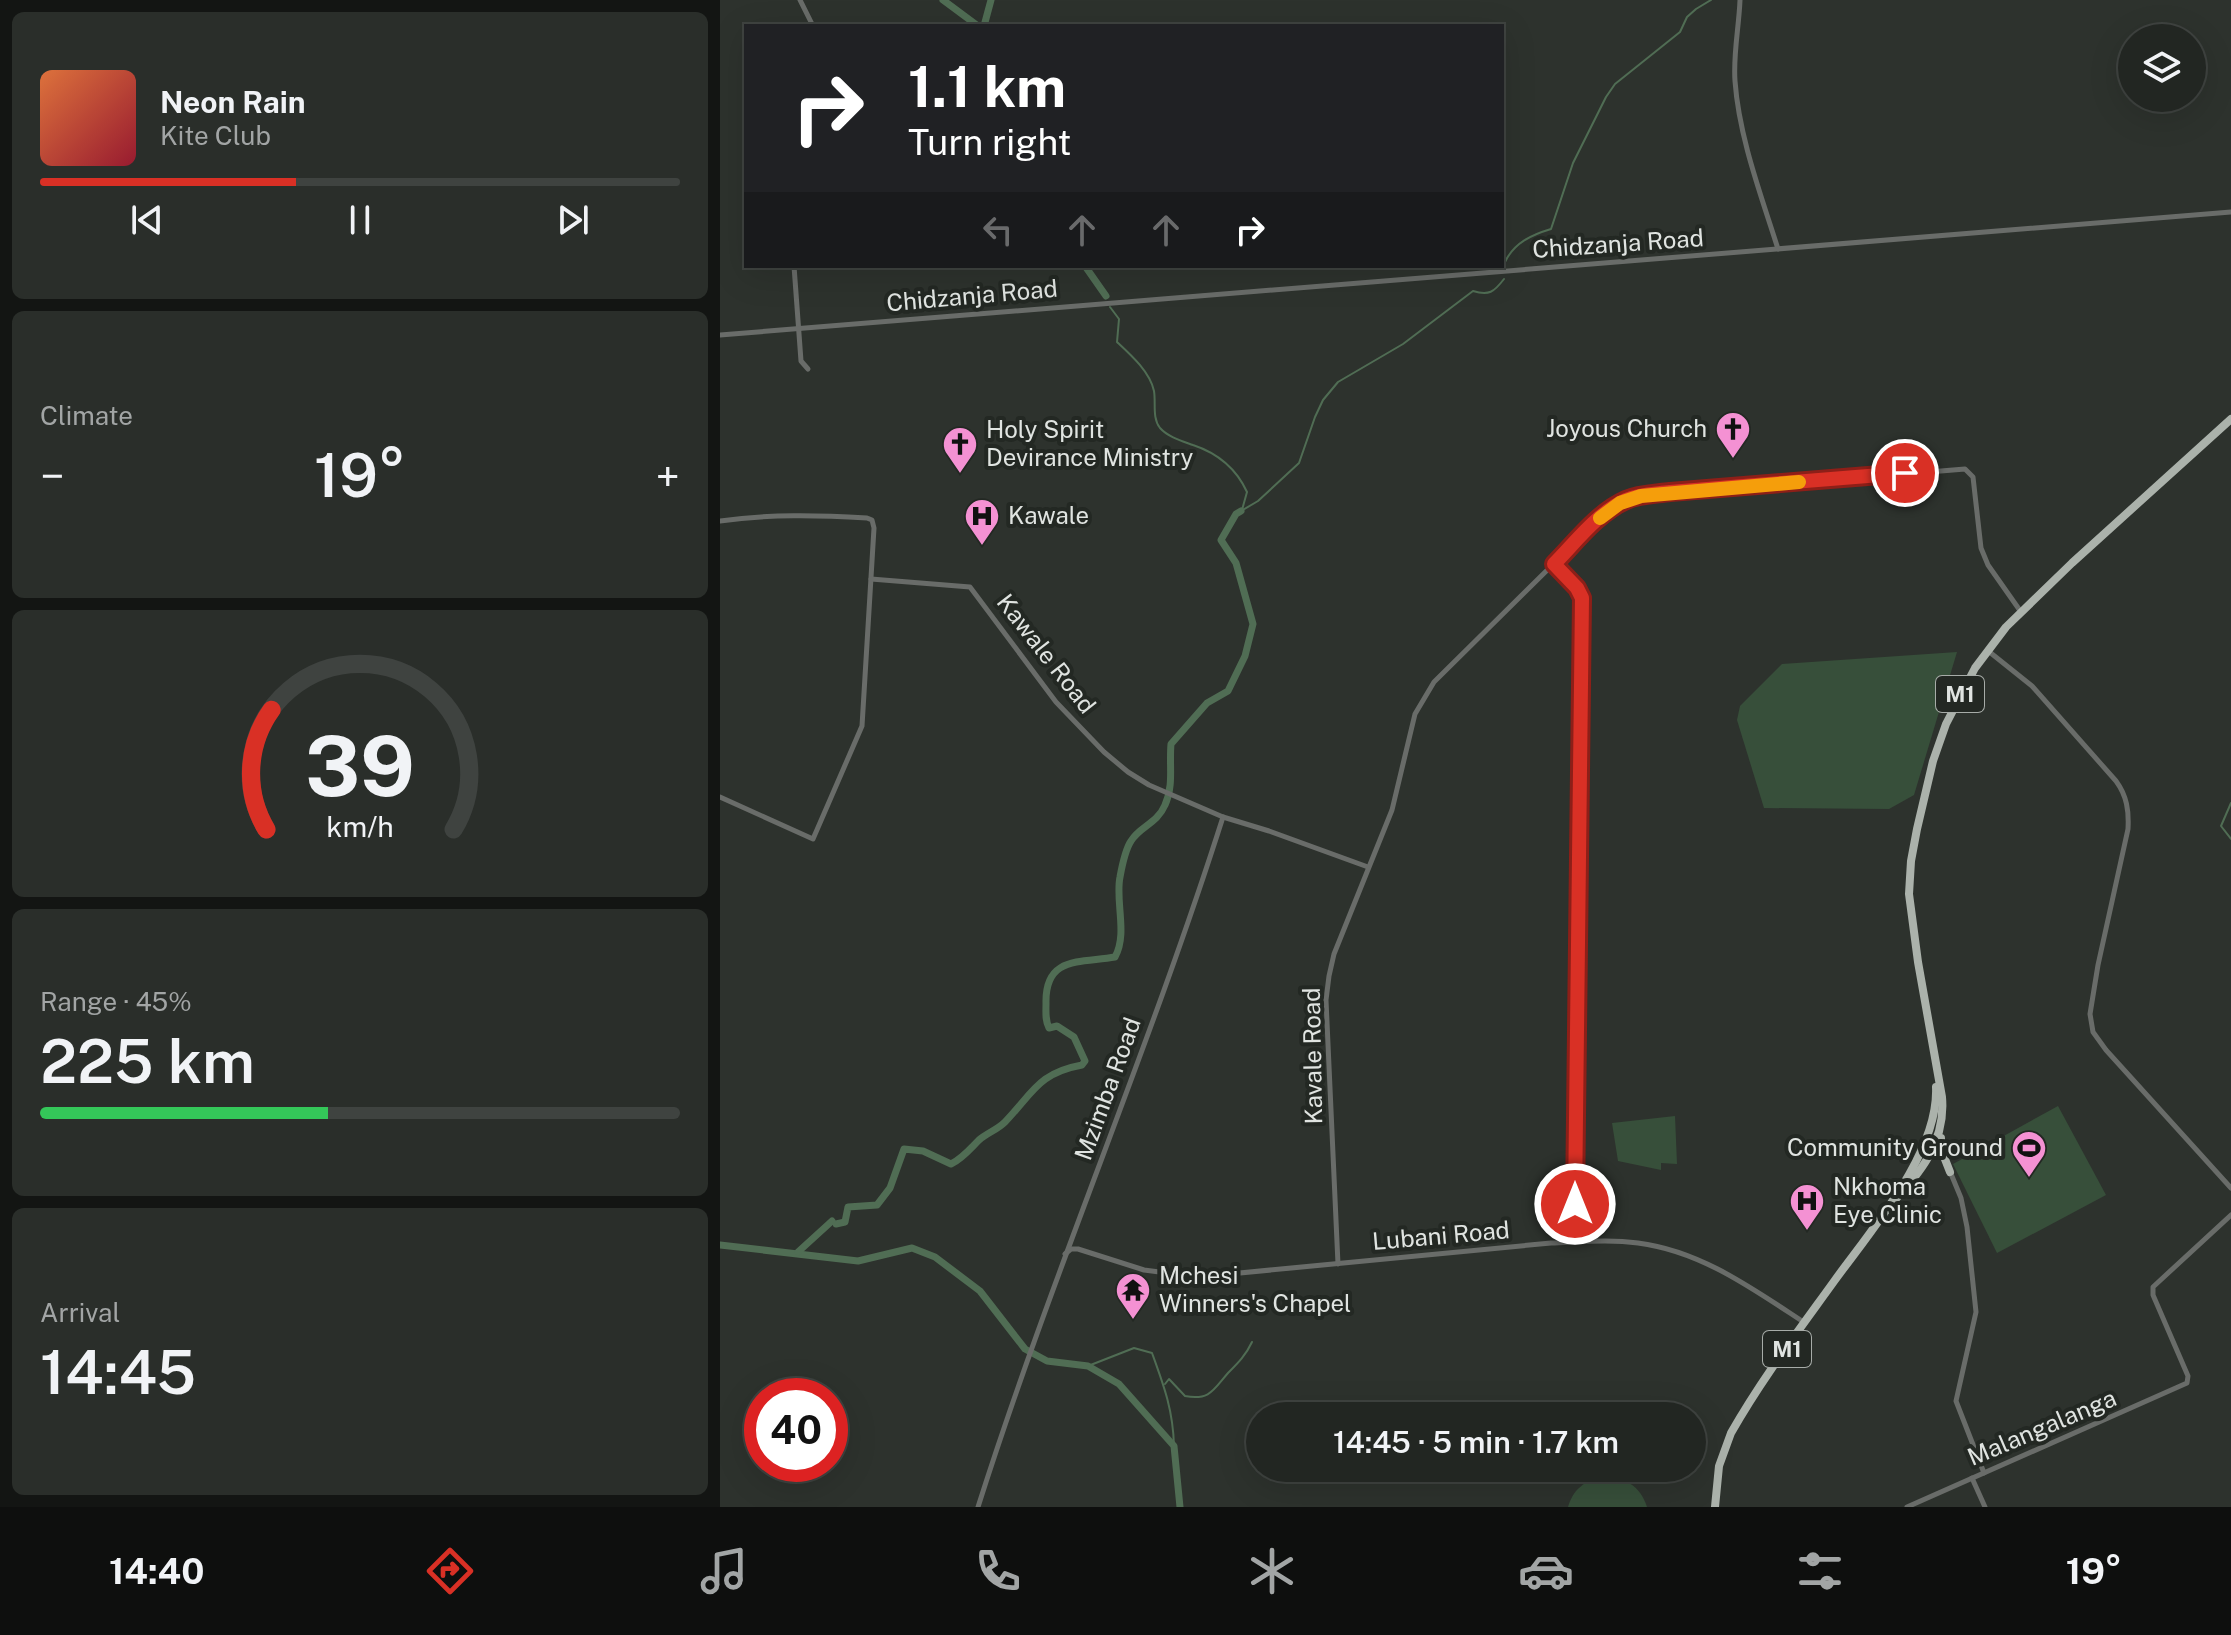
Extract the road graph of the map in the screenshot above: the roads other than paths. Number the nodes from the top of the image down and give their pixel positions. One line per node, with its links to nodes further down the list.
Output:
1 (800, 0): 3 (street)
2 (1740, 0): 5 (street)
3 (812, 24)
4 (2231, 212): 5 (street, Chidzanja Road)
5 (1778, 249): 7 (street, Chidzanja Road)
6 (794, 268): 7 (street)
7 (799, 327): 8 (street, Chidzanja Road); 9 (street)
8 (720, 335)
9 (808, 369)
10 (2231, 419): 14 (highway, M1)
11 (720, 521): 13 (street)
12 (1554, 564): 14 (street, Kavale Road); 18 (street, Kavale Road); 29 (street)
13 (871, 579): 16 (street); 17 (street, Kawale Road)
14 (2021, 612): 15 (highway, M1)
15 (1987, 650): 19 (highway, M1); 26 (street)
16 (720, 797)
17 (1223, 817): 18 (street); 30 (street, Mzimba Road)
18 (1368, 867): 31 (street, Kavale Road)
19 (1936, 1073): 20 (highway, M1); 21 (highway, M1)
20 (1943, 1113): 22 (highway, M1); 25 (highway, M1)
21 (1923, 1147): 22 (street); 27 (highway, M1)
22 (1933, 1151): 23 (street); 24 (highway, M1)
23 (1944, 1162): 24 (highway); 25 (street)
24 (1926, 1163): 27 (highway, M1)
25 (1950, 1172): 33 (street)
26 (2231, 1188)
27 (1890, 1205): 32 (highway, M1)
28 (2231, 1215): 33 (street, Malangalanga)
29 (1575, 1242): 31 (street, Lubani Road); 32 (street, Lubani Road)
30 (1065, 1254): 31 (street, Lubani Road); 35 (street, Mzimba Road)
31 (1338, 1264)
32 (1805, 1323): 36 (highway, M1)
33 (1984, 1473): 34 (street, Malangalanga)
34 (1972, 1478): 37 (street, Malangalanga); 38 (street)
35 (978, 1507)
36 (1715, 1507)
37 (1907, 1507)
38 (1985, 1507)

